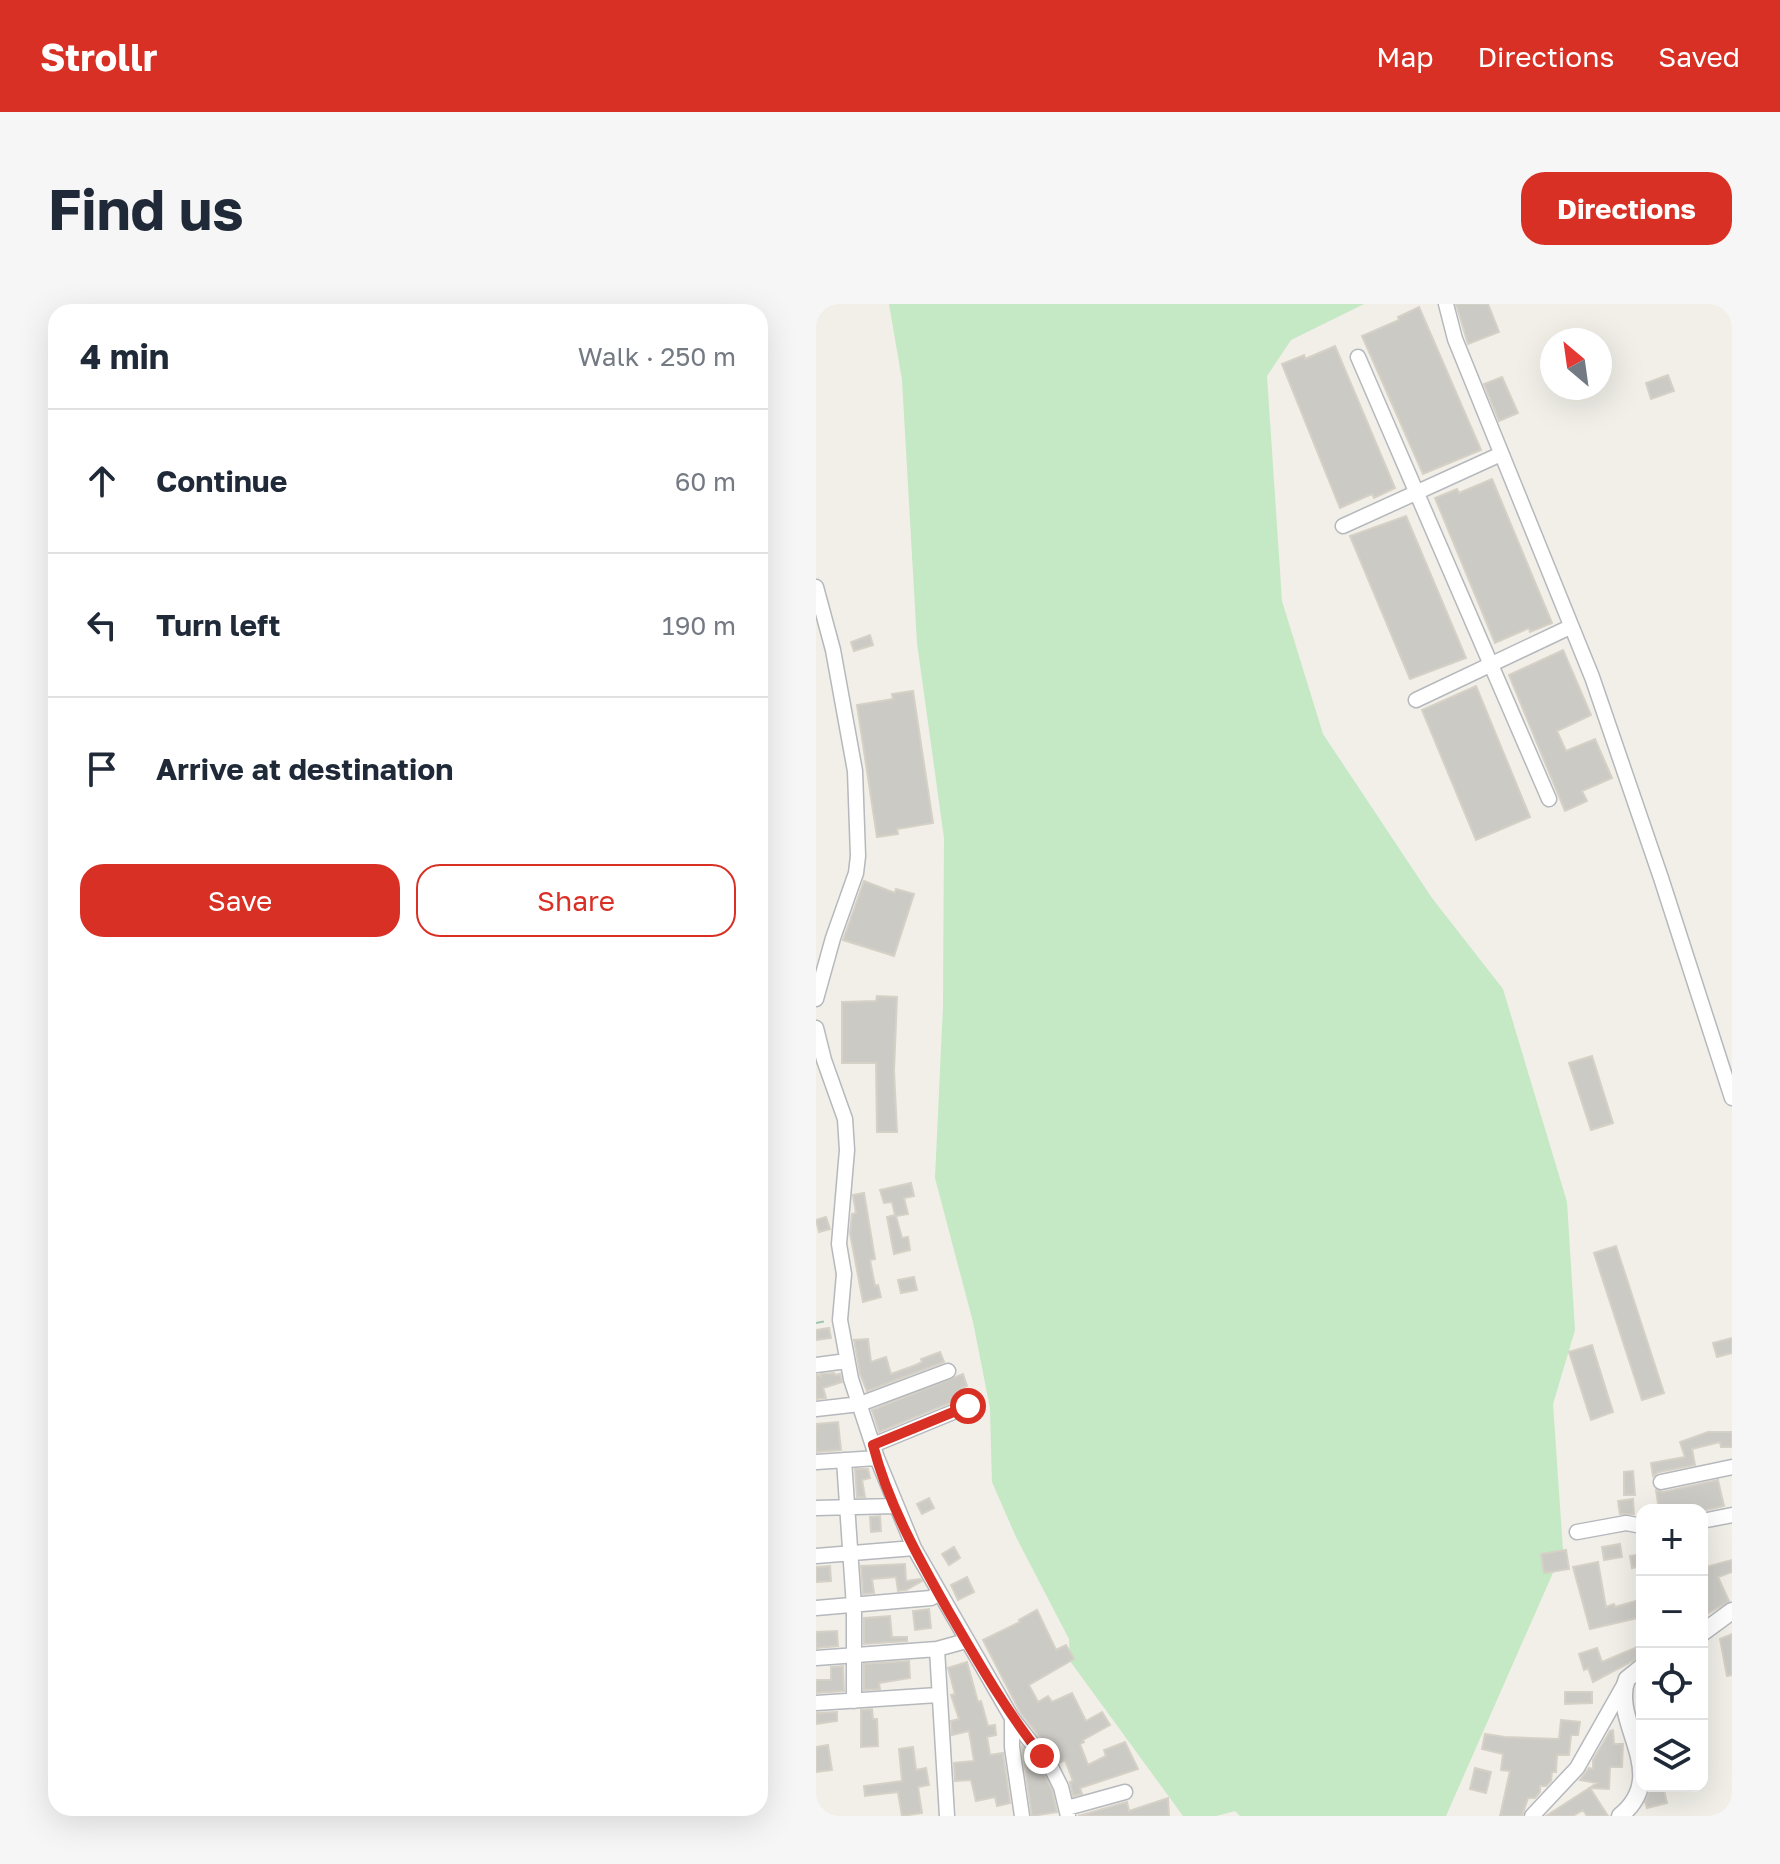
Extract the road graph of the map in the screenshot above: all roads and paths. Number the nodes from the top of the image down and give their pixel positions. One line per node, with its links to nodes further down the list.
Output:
1 (1446, 304): 3 (street)
2 (1358, 357): 4 (street)
3 (1501, 454): 4 (street); 7 (street)
4 (1417, 493): 5 (street); 8 (street)
5 (1343, 526)
6 (816, 587): 11 (street)
7 (1570, 627): 8 (street); 13 (street)
8 (1491, 665): 9 (street); 10 (street)
9 (1416, 700)
10 (1549, 799)
11 (816, 999)
12 (816, 1028): 14 (street)
13 (1732, 1098)
14 (847, 1361): 15 (street); 17 (street)
15 (816, 1365)
16 (948, 1371): 17 (street)
17 (860, 1404): 19 (street); 20 (street)
18 (968, 1406): 20 (street)
19 (816, 1409)
20 (875, 1452): 21 (street); 25 (street)
21 (844, 1460): 22 (street); 27 (street)
22 (816, 1462)
23 (1732, 1467): 24 (street)
24 (1661, 1482)
25 (895, 1506): 27 (street); 32 (street)
26 (816, 1508): 27 (street)
27 (848, 1508): 33 (street)
28 (1732, 1515): 29 (street)
29 (1708, 1520)
30 (1636, 1525): 31 (street)
31 (1577, 1532)
32 (914, 1548): 33 (street); 35 (street)
33 (849, 1554): 34 (street); 36 (street)
34 (816, 1556)
35 (939, 1593): 36 (street); 40 (street)
36 (854, 1607): 37 (street); 42 (street)
37 (816, 1608)
38 (1732, 1611): 39 (street)
39 (1708, 1624)
40 (966, 1641): 41 (street); 49 (street)
41 (937, 1649): 42 (street); 46 (street)
42 (856, 1656): 43 (street); 47 (street)
43 (816, 1658)
44 (1636, 1671): 45 (street)
45 (1624, 1685): 54 (street); 55 (street)
46 (938, 1695): 47 (street); 52 (street)
47 (854, 1701): 48 (street)
48 (816, 1703)
49 (1012, 1718): 51 (street); 53 (street)
50 (1125, 1792): 51 (street)
51 (1068, 1812)
52 (947, 1816)
53 (1022, 1816)
54 (1532, 1816)
55 (1620, 1816)

